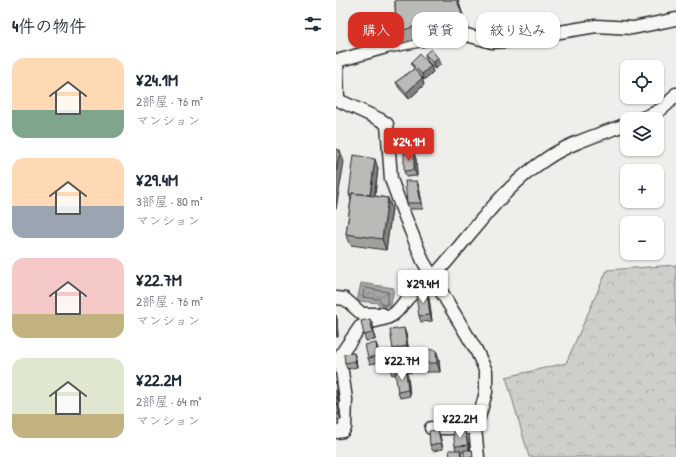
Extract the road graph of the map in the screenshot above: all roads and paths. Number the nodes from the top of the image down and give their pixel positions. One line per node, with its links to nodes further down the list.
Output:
1 (676, 19): 2 (street)
2 (337, 60): 4 (street)
3 (676, 94): 5 (street)
4 (337, 100): 7 (street)
5 (657, 112)
6 (620, 127): 7 (street)
7 (432, 278): 9 (street); 11 (street)
8 (336, 298): 9 (street)
9 (387, 318): 12 (street)
10 (431, 428): 11 (street)
11 (475, 428): 13 (street)
12 (336, 432)
13 (478, 457)

